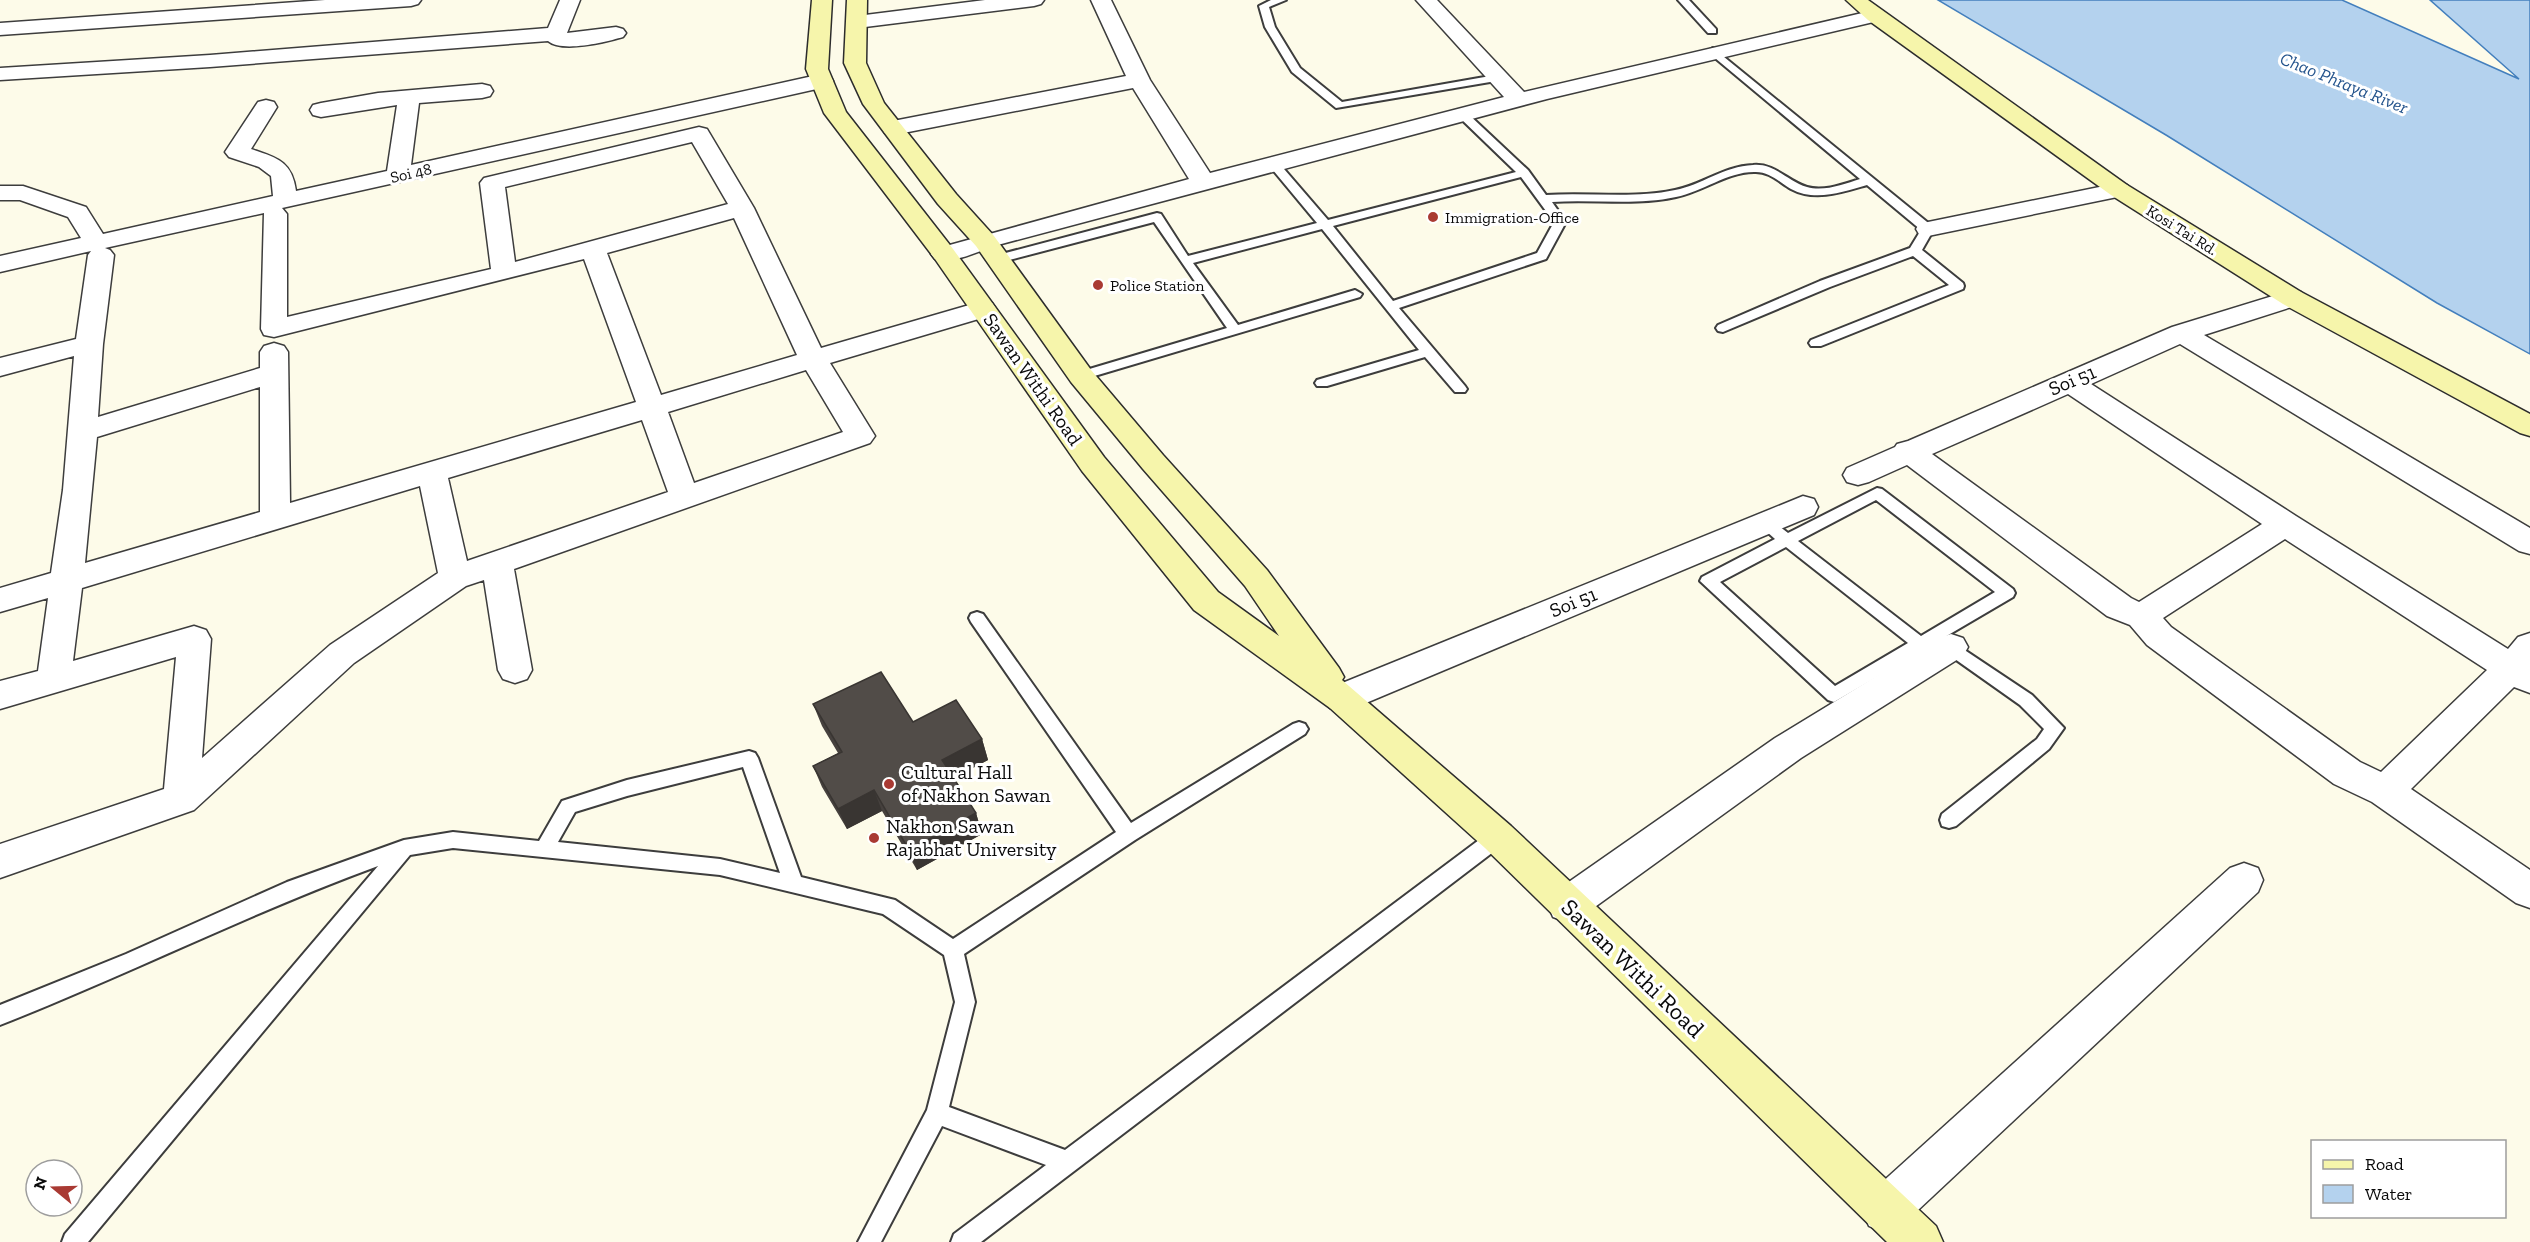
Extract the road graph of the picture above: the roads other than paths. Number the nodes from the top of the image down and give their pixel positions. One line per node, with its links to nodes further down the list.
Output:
1 (411, 0): 13 (street)
2 (570, 0): 15 (street)
3 (822, 0): 20 (main road, Sawan Withi Road)
4 (1034, 0): 10 (street)
5 (1101, 0): 19 (street)
6 (1281, 0): 18 (lane)
7 (1426, 0): 18 (street)
8 (1683, 0): 16 (lane)
9 (1856, 0): 11 (main road, Kosi Tai Rd.)
10 (857, 11): 27 (main road, Sawan Withi Road)
11 (1875, 16): 16 (street); 33 (main road, Kosi Tai Rd.)
12 (0, 29): 13 (street)
13 (219, 29): 15 (street); 17 (street)
14 (616, 33): 15 (street)
15 (556, 34)
16 (1713, 41): 23 (street); 31 (lane)
17 (0, 74)
18 (1496, 78): 23 (street)
19 (1139, 80): 27 (street); 32 (street)
20 (822, 81): 30 (street, Soi 48); 44 (main road, Sawan Withi Road)
21 (482, 91): 22 (street)
22 (409, 98): 25 (street); 30 (street)
23 (1518, 99): 26 (street)
24 (266, 107): 36 (street)
25 (321, 110)
26 (1462, 114): 28 (street); 29 (lane)
27 (893, 128): 42 (main road, Sawan Withi Road)
28 (1274, 164): 32 (street); 38 (lane)
29 (1524, 173): 35 (lane); 38 (lane)
30 (398, 176): 36 (street, Soi 48)
31 (1870, 180): 35 (lane); 39 (lane)
32 (1204, 183): 42 (street)
33 (2119, 190): 39 (street); 49 (main road, Kosi Tai Rd.)
34 (0, 193): 41 (street)
35 (1543, 199): 50 (lane)
36 (281, 207): 41 (street, Soi 48); 53 (street)
37 (742, 208): 40 (street); 47 (street); 59 (street)
38 (1326, 224): 45 (lane); 50 (lane)
39 (1928, 229): 43 (lane)
40 (593, 248): 47 (street); 66 (street)
41 (98, 249): 46 (street, Soi 48); 56 (street)
42 (991, 250): 44 (street); 45 (lane); 62 (main road, Sawan Withi Road)
43 (1915, 251): 52 (lane); 57 (lane)
44 (944, 254): 51 (main road, Sawan Withi Road)
45 (1185, 261): 54 (lane)
46 (0, 264)
47 (504, 273): 53 (street)
48 (1355, 294): 54 (lane)
49 (2292, 298): 55 (street, Soi 51); 67 (main road, Kosi Tai Rd.)
50 (1390, 306): 58 (lane)
51 (983, 309): 59 (street); 89 (main road, Sawan Withi Road)
52 (1723, 328)
53 (274, 329): 61 (street)
54 (1234, 329): 62 (lane)
55 (2182, 333): 63 (street, Soi 51); 77 (street)
56 (89, 344): 60 (street); 68 (street)
57 (1816, 344)
58 (1428, 352): 64 (lane); 65 (lane)
59 (813, 359): 66 (street); 72 (street)
60 (0, 367)
61 (274, 373): 68 (street); 74 (street)
62 (1081, 376): 89 (main road, Sawan Withi Road)
63 (2069, 382): 69 (street, Soi 51); 75 (street)
64 (1323, 383)
65 (1460, 389)
66 (652, 407): 70 (street); 72 (street)
67 (2530, 426)
68 (82, 432): 80 (street)
69 (1907, 451): 71 (street, Soi 51); 82 (street)
70 (432, 472): 74 (street); 79 (street)
71 (1858, 475)
72 (686, 498): 78 (street)
73 (1803, 507): 76 (street, Soi 51)
74 (274, 519): 80 (street)
75 (2285, 524): 82 (street); 85 (street)
76 (1776, 531): 84 (lane); 84 (lane); 84 (lane); 89 (street, Soi 51)
77 (2530, 543)
78 (497, 563): 79 (street); 86 (street)
79 (455, 578): 92 (street)
80 (65, 581): 81 (street); 87 (street)
81 (0, 600)
82 (2142, 616): 91 (street)
83 (977, 618): 94 (lane)
84 (1936, 646): 93 (lane); 102 (street)
85 (2524, 665): 91 (street)
86 (515, 670)
87 (54, 678): 88 (street); 92 (street)
88 (0, 695)
89 (1342, 698): 95 (main road, Sawan Withi Road)
90 (1299, 729): 94 (lane)
91 (2385, 791): 101 (street)
92 (181, 799): 98 (street)
93 (1949, 820)
94 (1128, 834): 103 (lane)
95 (1498, 837): 102 (main road, Sawan Withi Road); 106 (lane)
96 (404, 848): 97 (lane); 104 (lane); 108 (lane)
97 (544, 849): 100 (lane); 100 (lane)
98 (0, 861)
99 (2244, 880): 107 (street)
100 (794, 884): 103 (lane)
101 (2530, 891)
102 (1567, 906): 107 (main road, Sawan Withi Road)
103 (953, 950): 105 (lane)
104 (0, 1015)
105 (937, 1113): 106 (lane); 109 (lane)
106 (1067, 1162): 110 (lane)
107 (1885, 1210): 111 (main road, Sawan Withi Road)
108 (73, 1242)
109 (869, 1242)
110 (962, 1242)
111 (1920, 1242)

